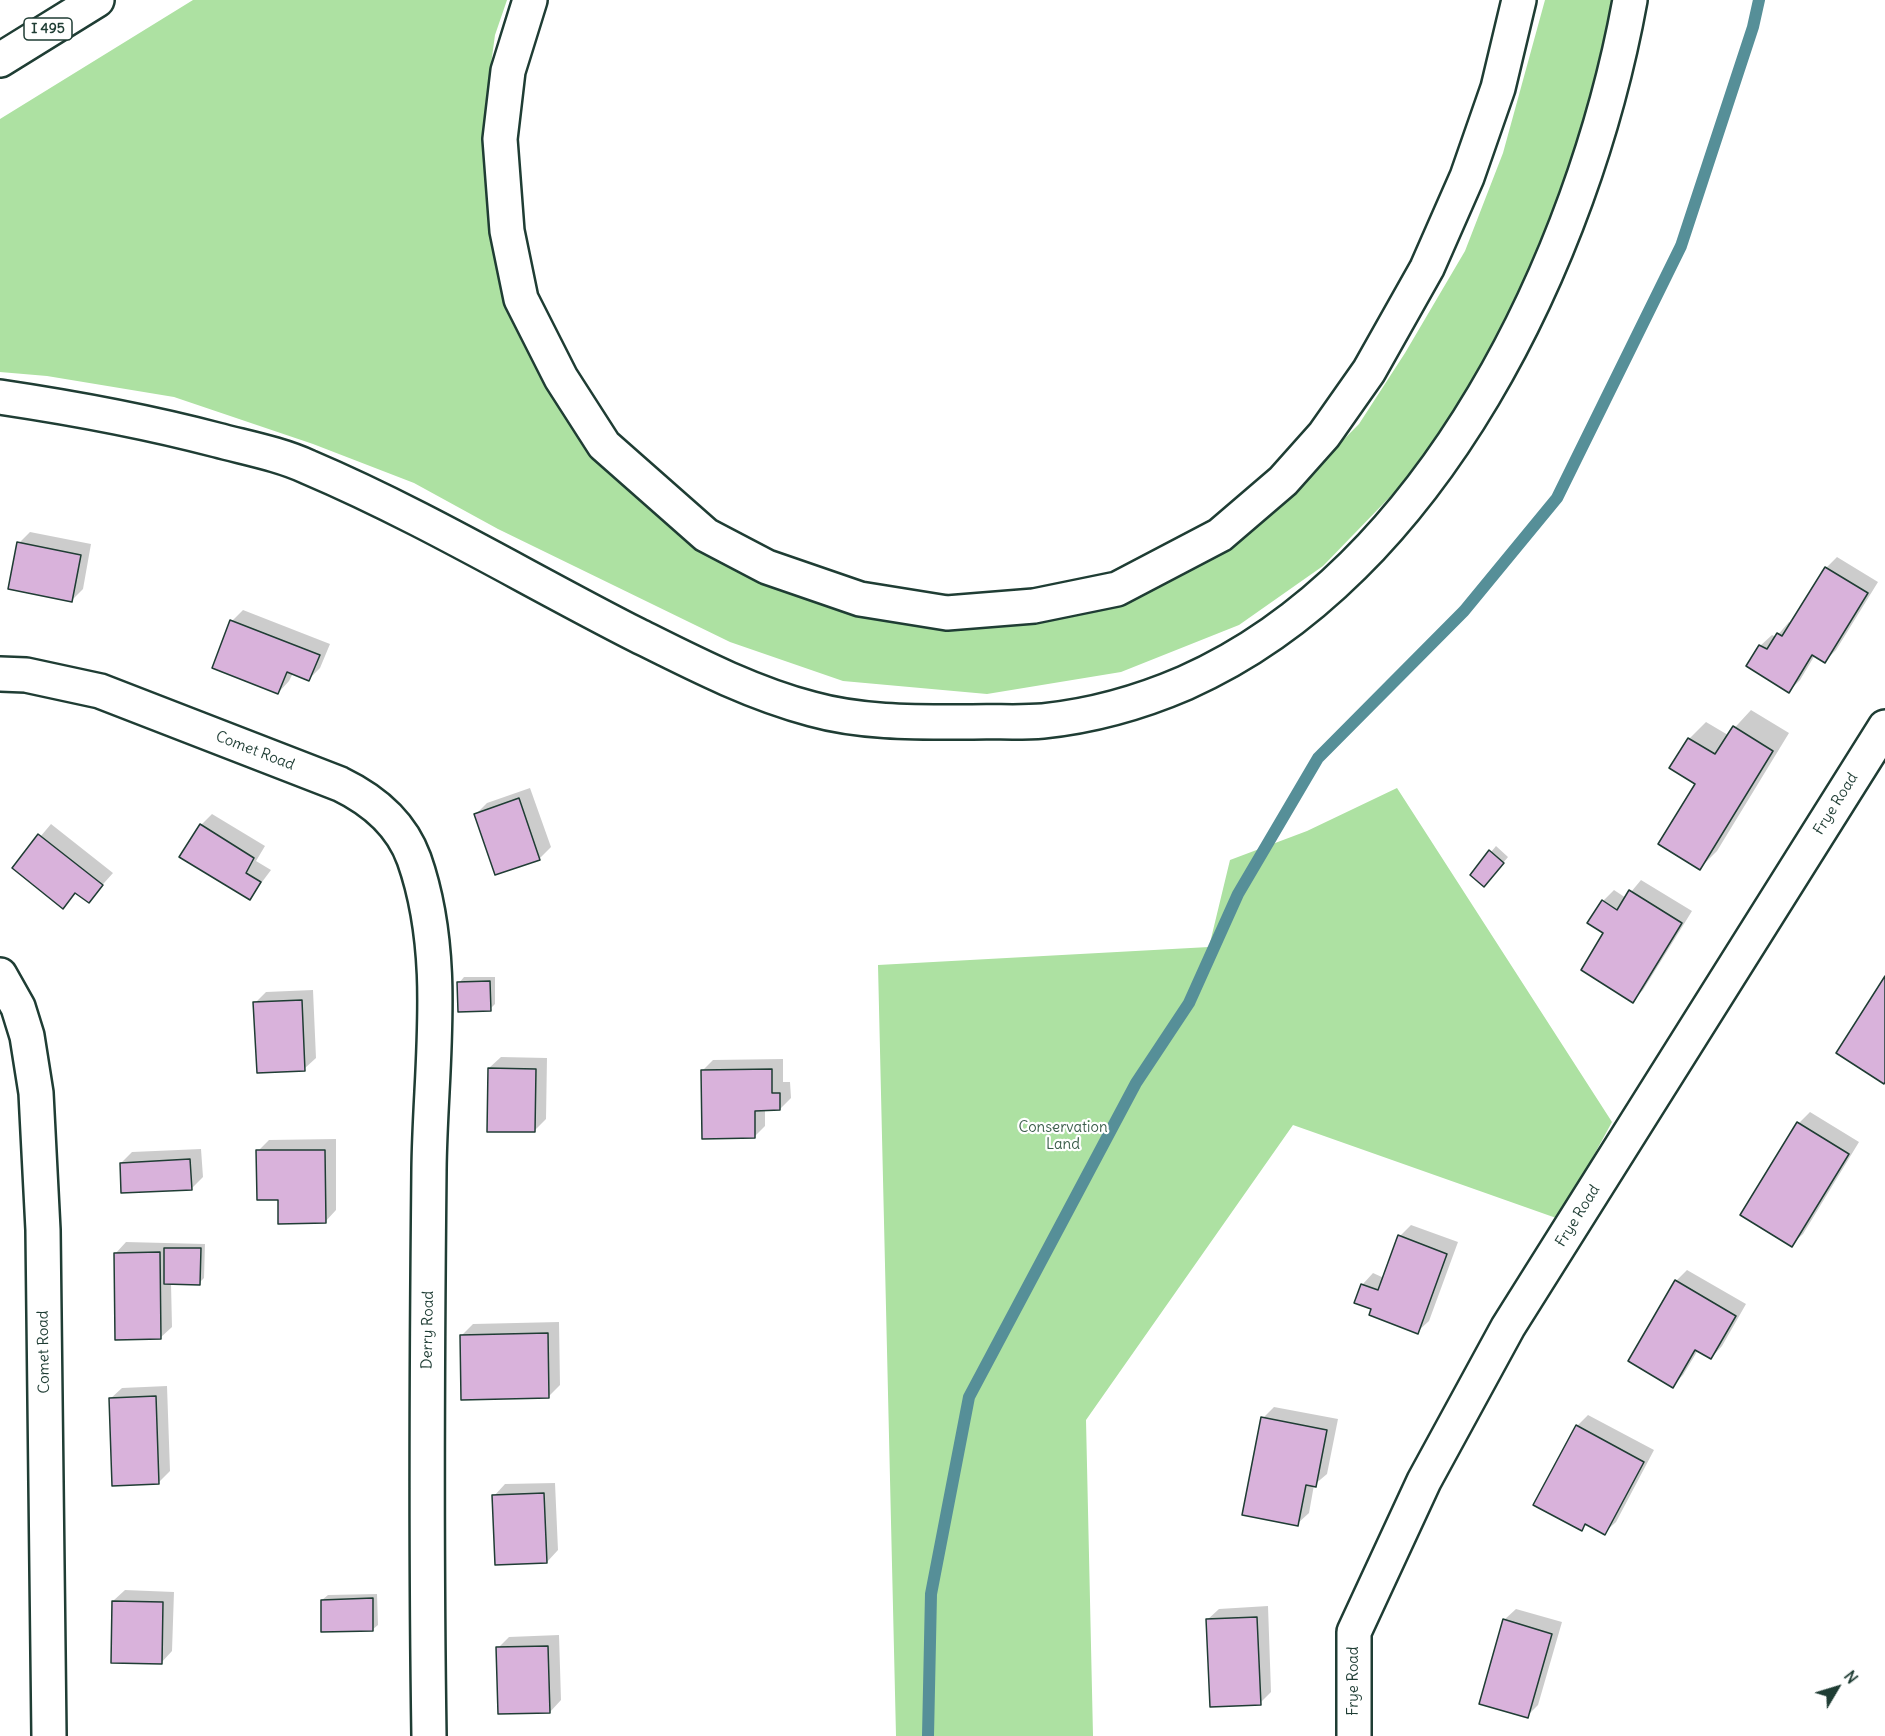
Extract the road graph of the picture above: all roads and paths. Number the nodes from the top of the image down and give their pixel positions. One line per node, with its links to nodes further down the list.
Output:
1 (98, 0): 5 (main road, I 495)
2 (530, 0): 3 (main road)
3 (1519, 0)
4 (1630, 0): 6 (main road)
5 (0, 60)
6 (0, 397)
7 (0, 674): 9 (main road, Comet Road)
8 (1885, 727): 13 (main road, Frye Road)
9 (430, 924): 12 (main road, Derry Road)
10 (0, 975): 11 (main road, Comet Road)
11 (48, 1736)
12 (429, 1736)
13 (1354, 1736)

